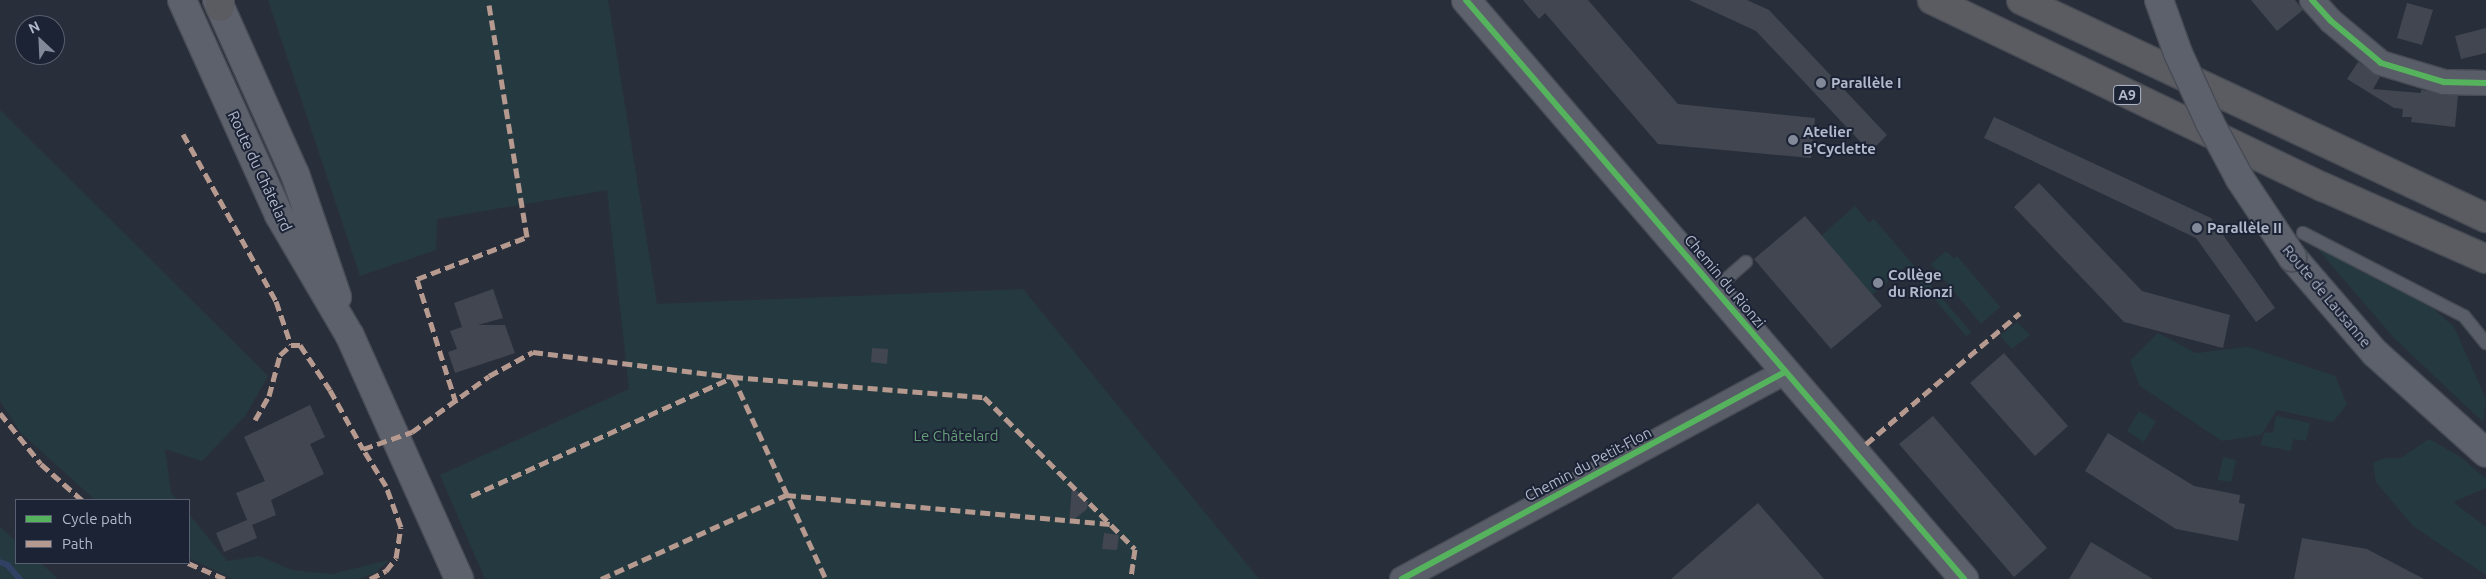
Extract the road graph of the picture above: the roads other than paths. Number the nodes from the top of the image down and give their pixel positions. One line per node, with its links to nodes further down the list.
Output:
1 (182, 0): 14 (main road, Route du Châtelard)
2 (1466, 0): 13 (main road, Chemin du Rionzi)
3 (1932, 0): 11 (highway, A9)
4 (2021, 0): 9 (highway)
5 (2159, 0): 10 (main road, Route de Lausanne, bridge)
6 (2312, 0): 8 (street)
7 (219, 2): 14 (main road, Route du Châtelard)
8 (2486, 83)
9 (2486, 218)
10 (2298, 245): 15 (lane); 17 (main road, Route de Lausanne)
11 (2486, 259)
12 (1746, 262): 13 (lane)
13 (1715, 289): 16 (main road, Chemin du Rionzi)
14 (350, 336): 18 (main road, Route du Châtelard)
15 (2486, 343)
16 (1785, 372): 19 (street, Chemin du Petit-Flon); 20 (main road, Chemin du Rionzi)
17 (2486, 453)
18 (460, 579)
19 (1402, 579)
20 (1964, 579)

